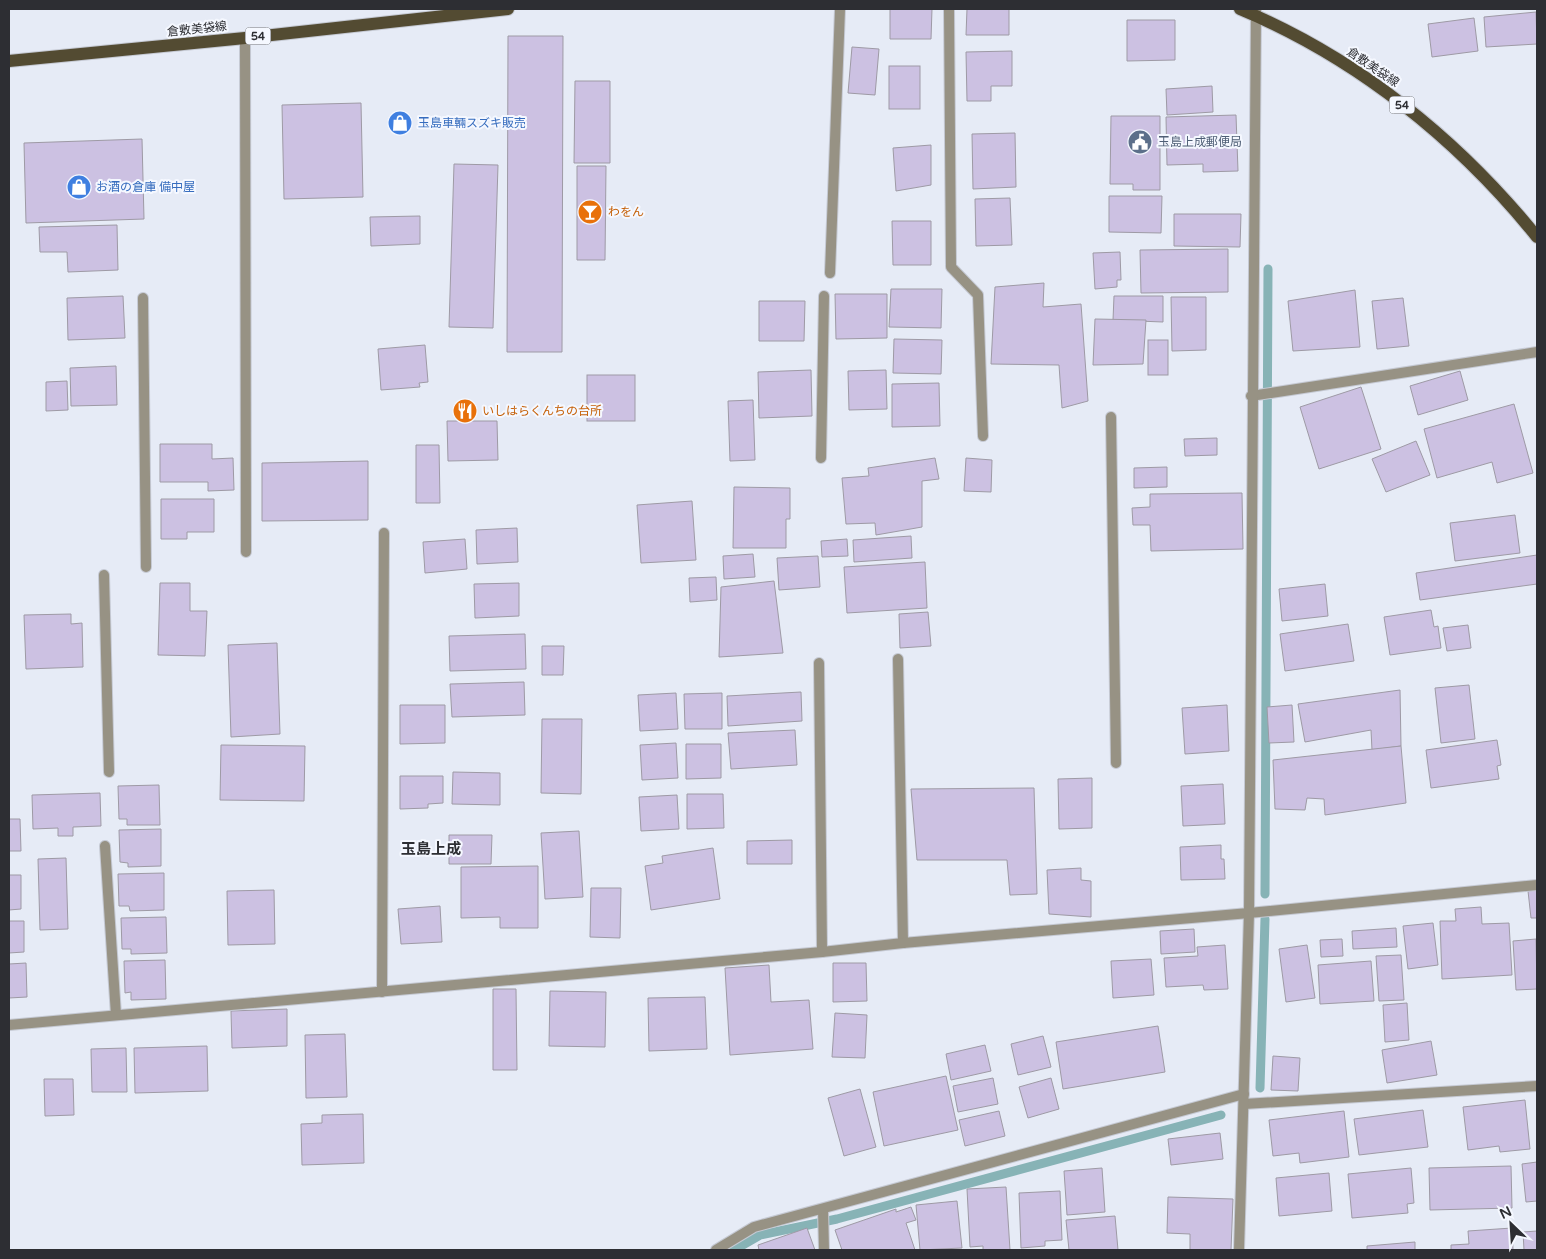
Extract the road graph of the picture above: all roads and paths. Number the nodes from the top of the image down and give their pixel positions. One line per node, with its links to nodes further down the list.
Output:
1 (502, 9): 6 (main road, 倉敷美袋線 / 54)
2 (840, 9): 9 (street)
3 (950, 9): 15 (street)
4 (1240, 9): 5 (main road, 倉敷美袋線 / 54)
5 (1256, 12): 8 (main road, 倉敷美袋線 / 54); 13 (street)
6 (245, 38): 7 (main road, 倉敷美袋線 / 54); 18 (street)
7 (9, 61)
8 (1537, 237)
9 (830, 273)
10 (824, 296): 16 (street)
11 (143, 298): 19 (street)
12 (1537, 352): 13 (street)
13 (1253, 396): 27 (street)
14 (1112, 417): 23 (street)
15 (983, 436)
16 (821, 458)
17 (384, 533): 30 (street)
18 (246, 552)
19 (146, 567)
20 (104, 575): 24 (street)
21 (898, 659): 28 (street)
22 (820, 663): 29 (street)
23 (1116, 763)
24 (109, 772)
25 (105, 846): 31 (street)
26 (1537, 885): 27 (street)
27 (1249, 913): 28 (street); 34 (street)
28 (903, 943): 29 (street)
29 (822, 952): 30 (street)
30 (382, 992): 31 (street)
31 (116, 1015): 32 (street)
32 (9, 1025)
33 (1537, 1086): 34 (street)
34 (1244, 1099): 35 (street); 38 (street)
35 (823, 1209): 36 (street); 37 (street)
36 (716, 1250)
37 (824, 1250)
38 (1240, 1250)

